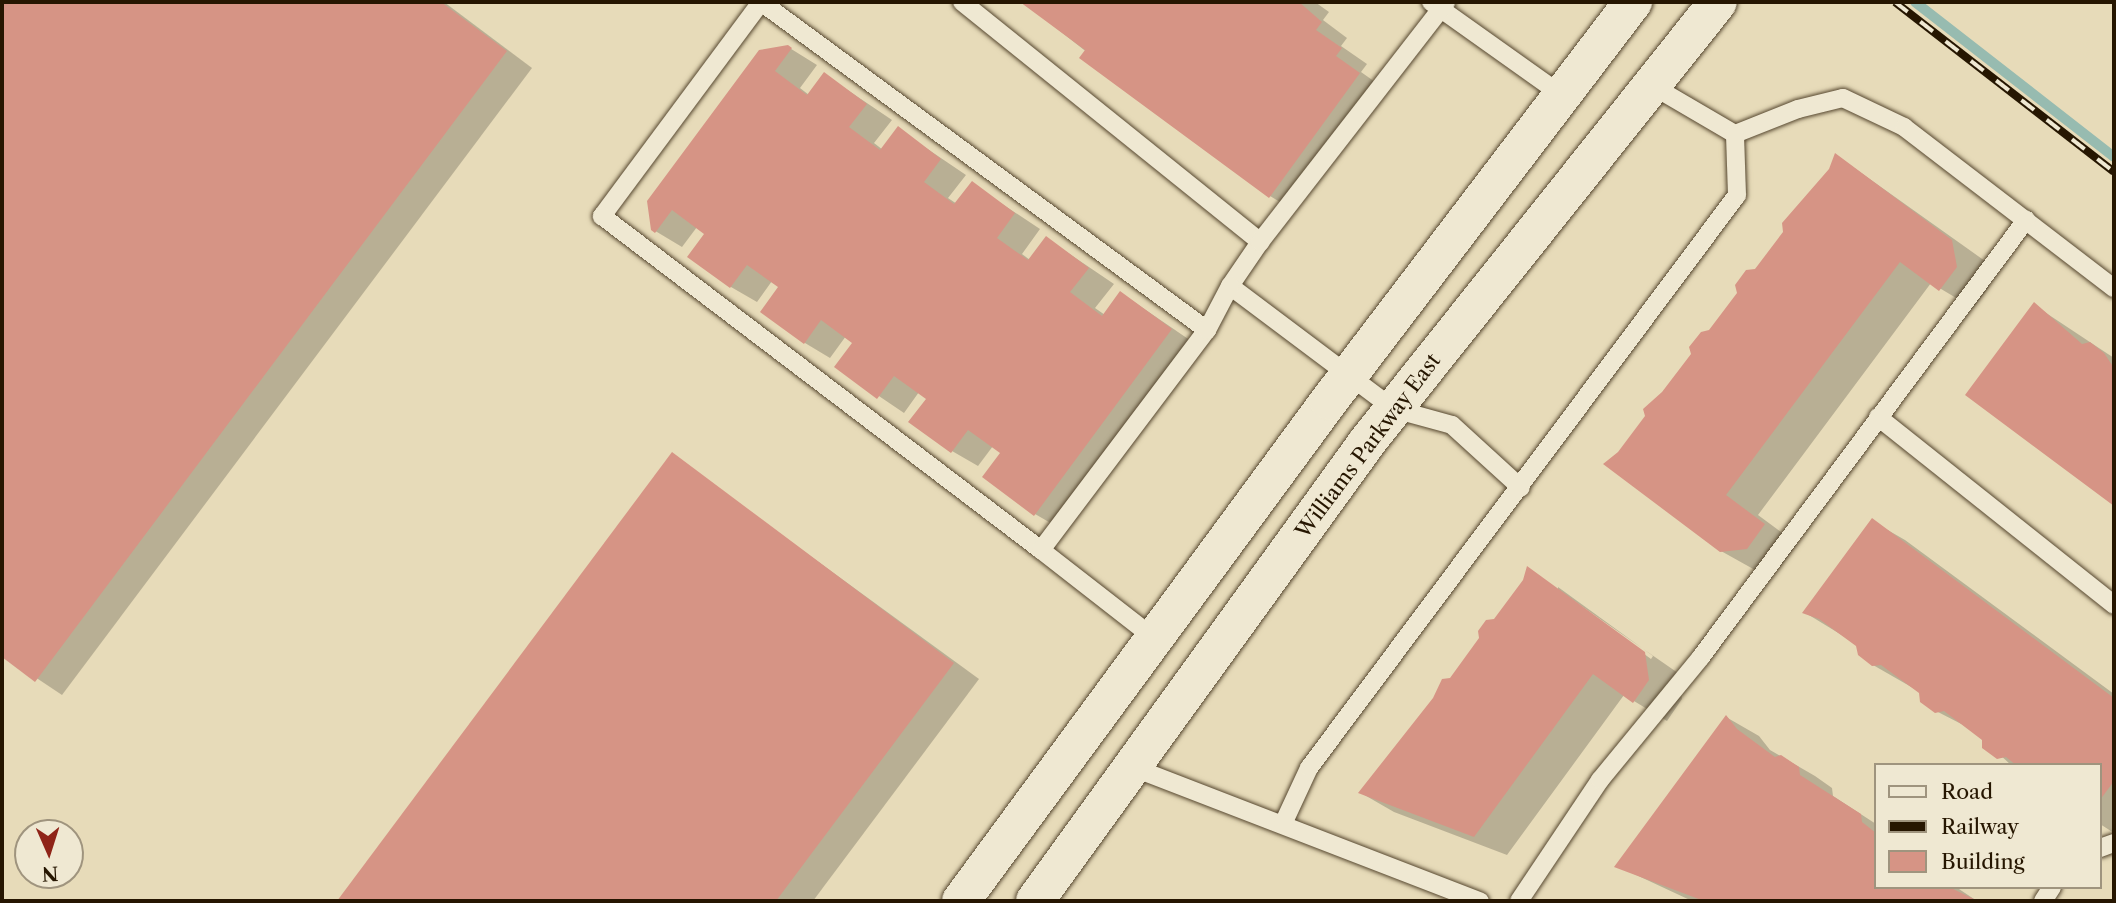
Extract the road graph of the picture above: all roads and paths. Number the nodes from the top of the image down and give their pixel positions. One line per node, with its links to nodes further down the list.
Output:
1 (962, 2): 9 (lane)
2 (1633, 2): 6 (main road)
3 (1718, 2): 5 (main road, Williams Parkway East)
4 (1439, 4): 6 (lane); 9 (lane)
5 (1651, 85): 7 (lane); 14 (main road, Williams Parkway East)
6 (1562, 95): 13 (main road)
7 (1735, 134): 8 (lane); 16 (lane)
8 (2026, 220): 11 (lane); 15 (lane)
9 (1260, 242): 10 (lane)
10 (1230, 286): 12 (lane); 13 (lane)
11 (2114, 288)
12 (1207, 330): 17 (lane); 17 (lane)
13 (1349, 374): 14 (lane); 19 (main road)
14 (1394, 409): 16 (lane); 20 (main road, Williams Parkway East)
15 (1878, 417): 18 (lane); 25 (lane)
16 (1521, 488): 21 (lane)
17 (1041, 550): 19 (lane)
18 (2114, 605)
19 (1154, 638): 22 (main road)
20 (1132, 767): 21 (lane); 23 (main road, Williams Parkway East)
21 (1283, 824): 24 (lane)
22 (961, 901)
23 (1035, 901)
24 (1480, 901)
25 (1519, 901)

